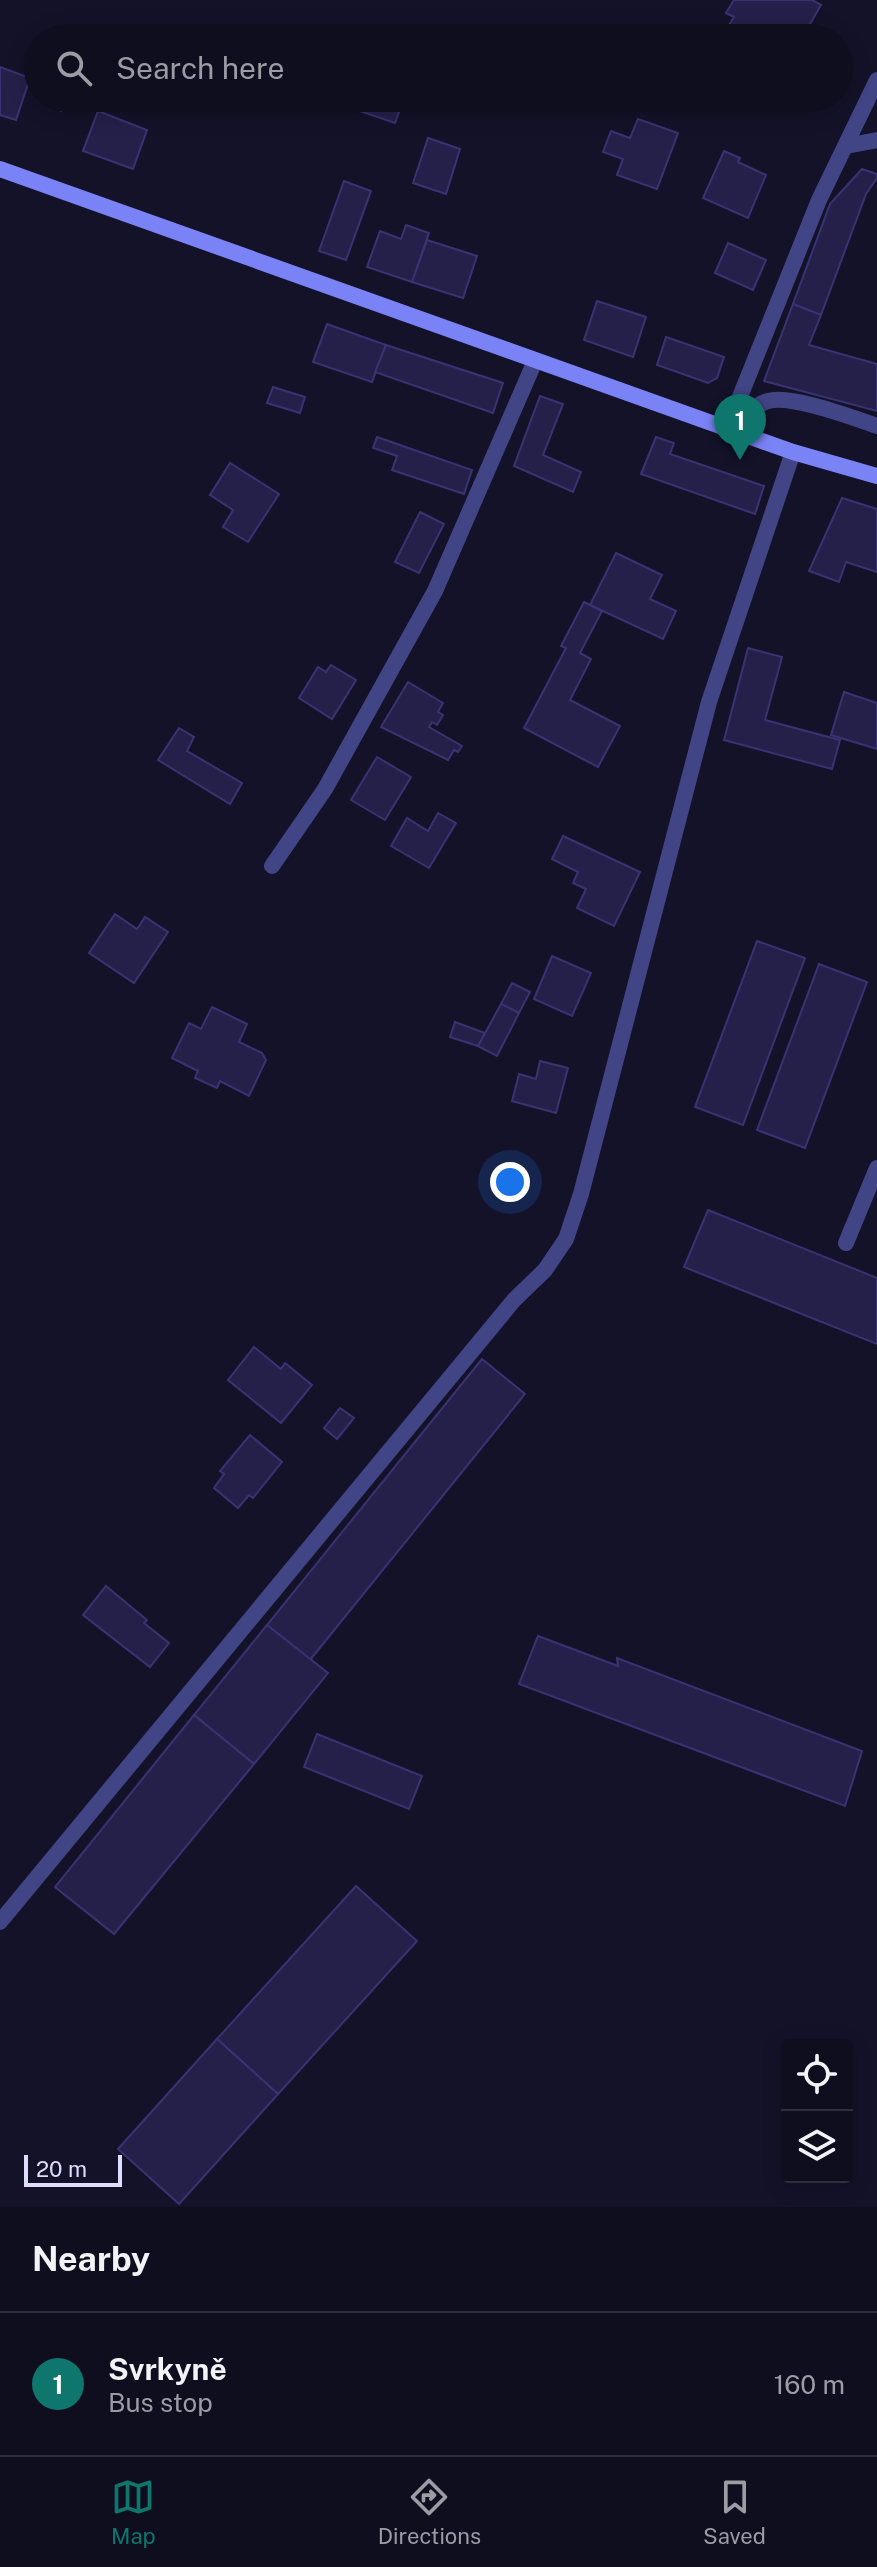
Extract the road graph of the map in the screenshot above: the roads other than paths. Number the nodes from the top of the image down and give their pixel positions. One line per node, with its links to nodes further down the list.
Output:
1 (877, 80): 3 (street)
2 (877, 140): 3 (street)
3 (846, 146): 7 (street)
4 (0, 169): 5 (street)
5 (535, 361): 7 (street); 10 (street)
6 (877, 426): 7 (street)
7 (727, 429): 8 (street)
8 (793, 452): 9 (street); 13 (street)
9 (877, 476)
10 (272, 866)
11 (877, 1168): 12 (street)
12 (846, 1243)
13 (0, 1922)

